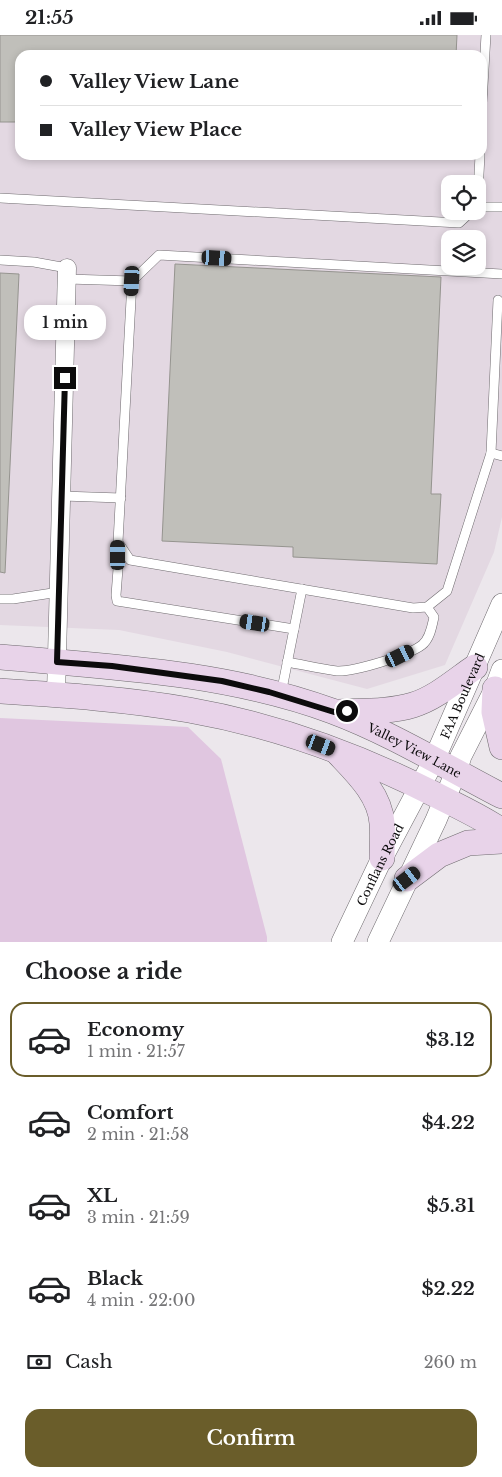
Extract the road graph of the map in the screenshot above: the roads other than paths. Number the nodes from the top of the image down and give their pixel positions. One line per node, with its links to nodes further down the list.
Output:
1 (486, 35): 2 (lane)
2 (485, 50)
3 (480, 160): 4 (lane)
4 (479, 175)
5 (0, 198): 8 (lane)
6 (486, 207): 7 (lane)
7 (502, 207)
8 (462, 220)
9 (0, 260): 10 (lane)
10 (67, 273): 12 (lane); 16 (street)
11 (502, 275): 12 (lane)
12 (132, 281): 17 (lane)
13 (498, 300): 14 (lane)
14 (491, 453): 15 (lane); 23 (lane)
15 (502, 456)
16 (62, 496): 17 (lane); 20 (street)
17 (120, 497): 18 (lane)
18 (118, 542): 19 (lane); 24 (lane)
19 (302, 589): 23 (lane); 24 (lane)
20 (59, 592): 21 (lane); 26 (street)
21 (0, 599)
22 (502, 604): 28 (street, FAA Boulevard)
23 (427, 607): 27 (lane)
24 (294, 629): 27 (lane)
25 (0, 657): 26 (main road, Valley View Lane)
26 (57, 662): 31 (street); 32 (main road, Valley View Lane)
27 (288, 662): 32 (lane)
28 (475, 667): 33 (main road); 36 (street, FAA Boulevard)
29 (498, 679): 34 (main road); 37 (street, FAA Boulevard)
30 (0, 691): 31 (main road)
31 (56, 695): 35 (main road)
32 (281, 695): 33 (main road, Valley View Lane)
33 (334, 712): 36 (main road, Valley View Lane)
34 (502, 747)
35 (336, 750): 38 (main road); 43 (main road)
36 (434, 760): 37 (main road, Valley View Lane); 38 (street, FAA Boulevard)
37 (456, 772): 39 (main road, Valley View Lane); 40 (street, FAA Boulevard)
38 (419, 787): 40 (main road); 43 (street, Conflans Road)
39 (502, 795)
40 (445, 799): 41 (main road); 44 (street)
41 (502, 831)
42 (502, 841): 44 (main road)
43 (382, 858): 45 (street, Conflans Road)
44 (407, 879): 46 (street)
45 (342, 942)
46 (378, 942)

